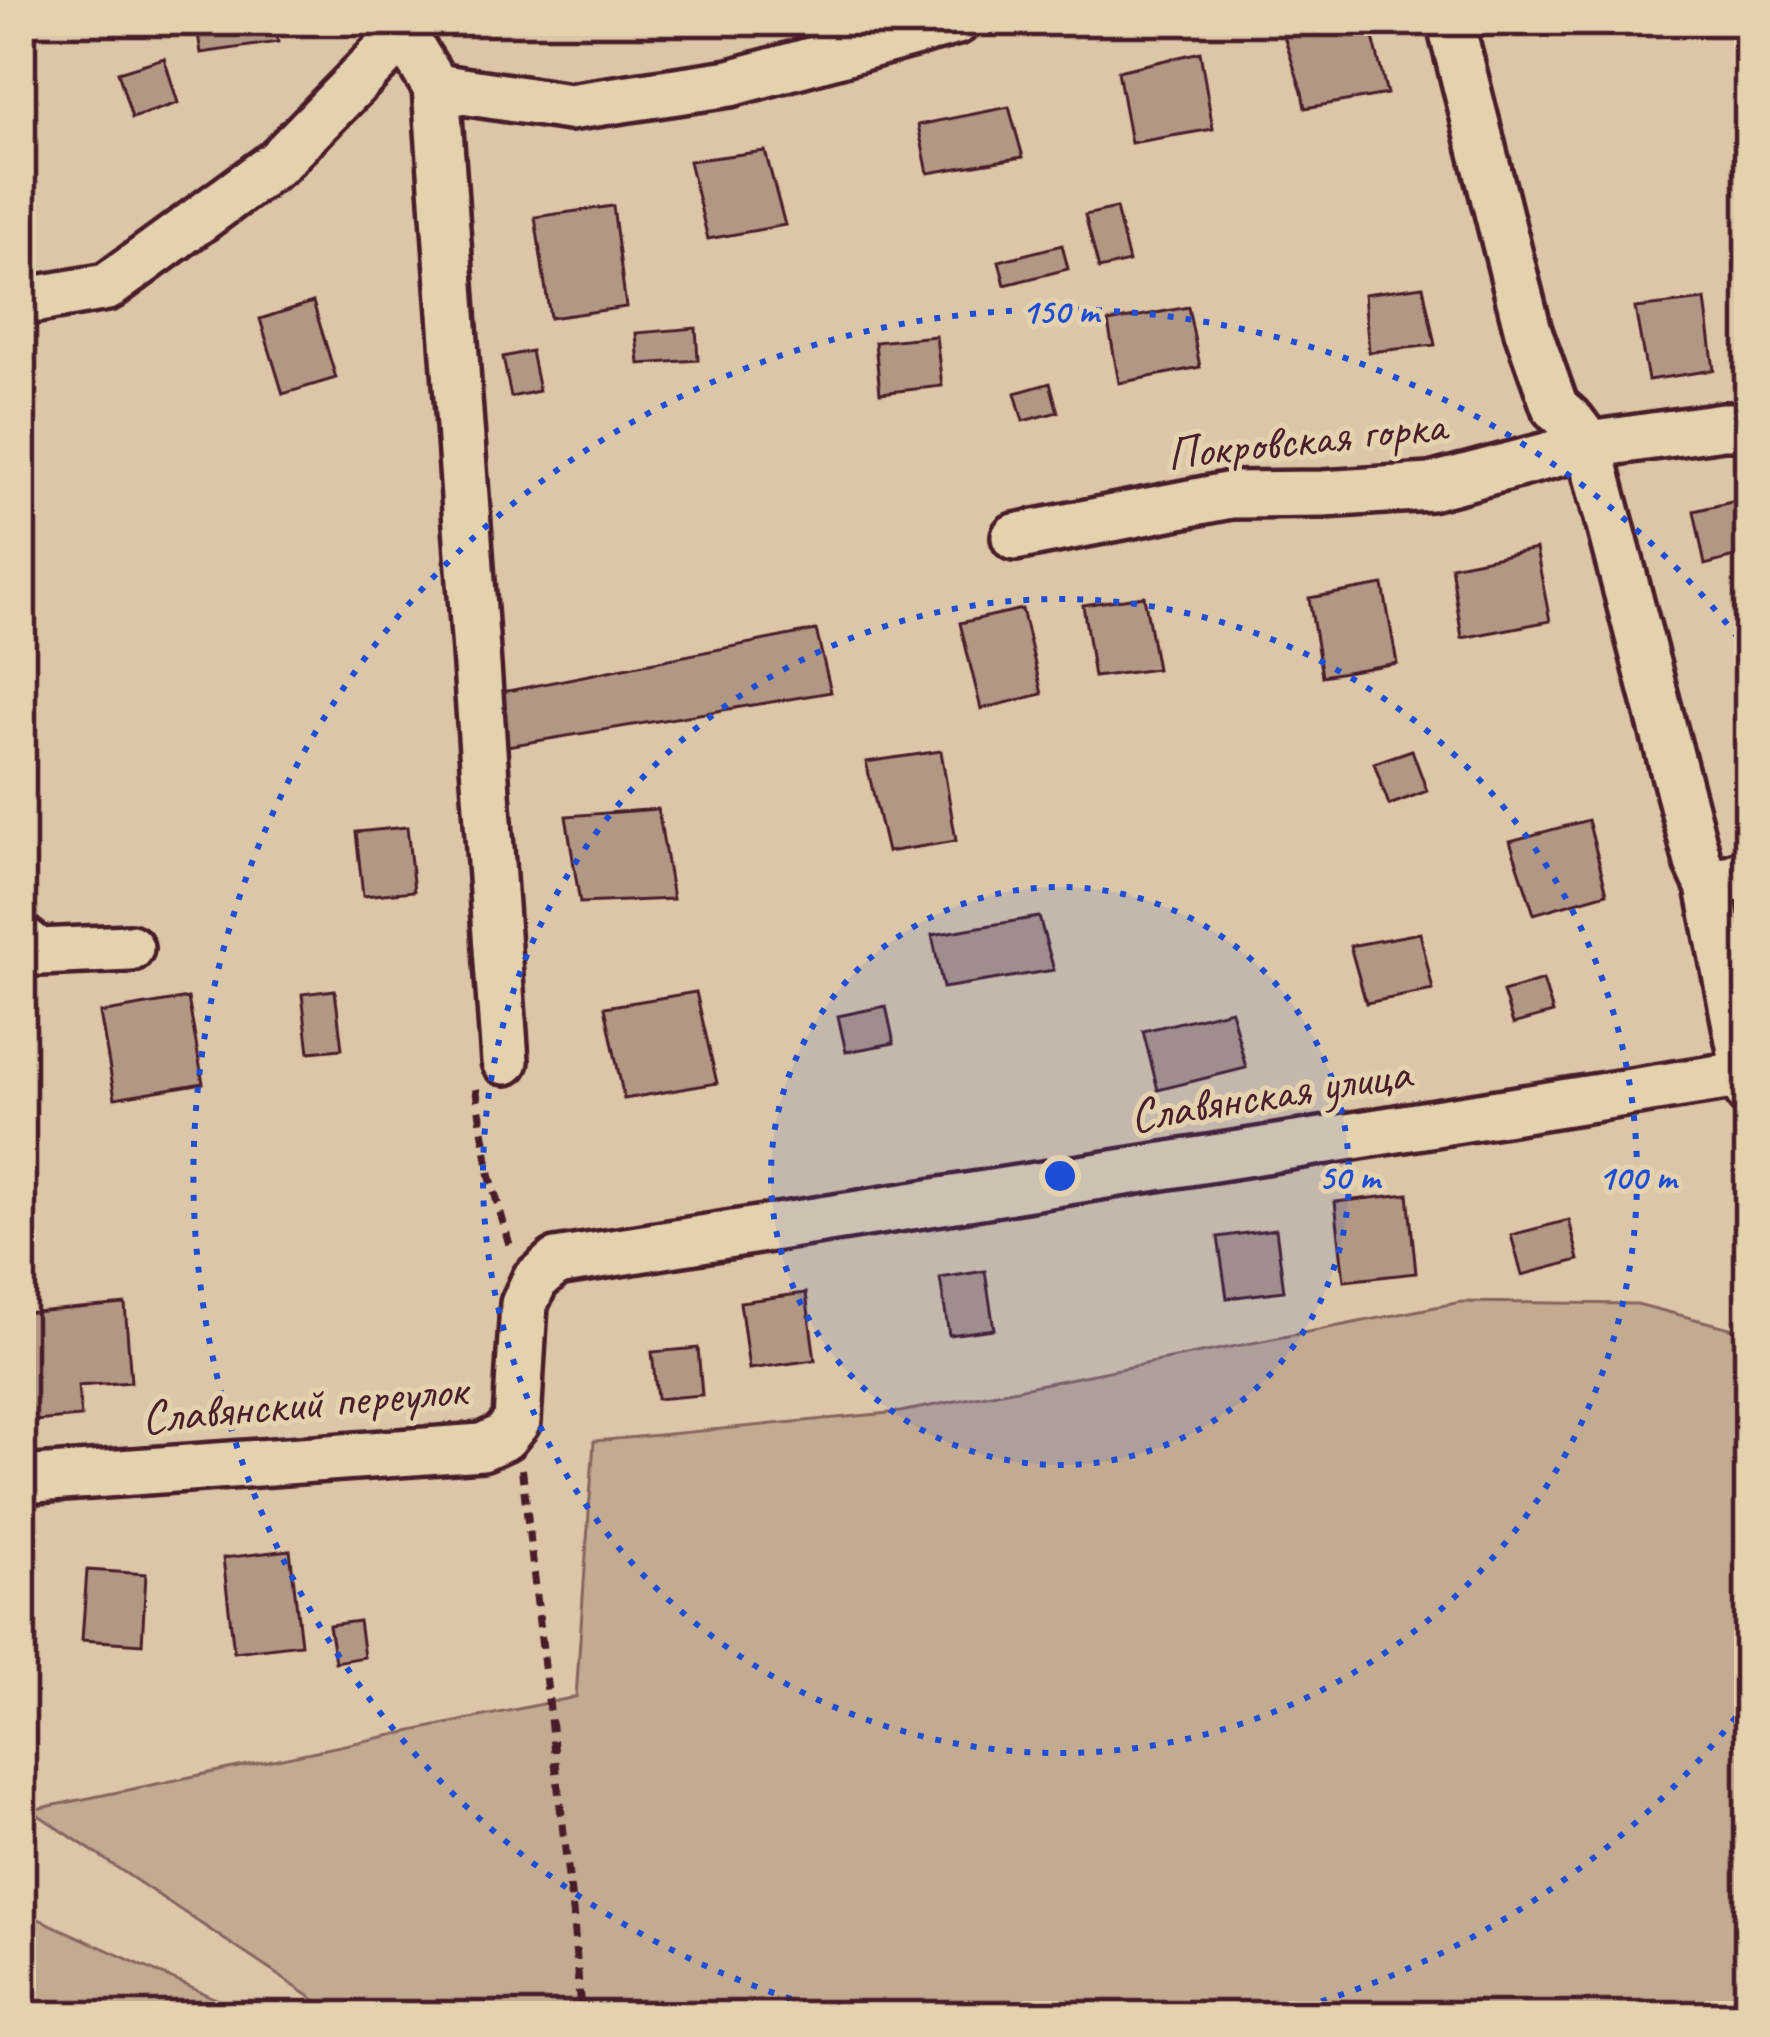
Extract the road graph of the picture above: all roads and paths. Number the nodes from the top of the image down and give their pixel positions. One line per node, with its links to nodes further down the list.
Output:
1 (957, 21): 4 (street)
2 (1450, 21): 7 (street)
3 (403, 28): 4 (street); 5 (street)
4 (436, 87): 12 (street)
5 (21, 302)
6 (1749, 426): 7 (street, Покровская горка)
7 (1589, 445): 8 (street, Покровская горка); 9 (street)
8 (1016, 537)
9 (1729, 879): 13 (street)
10 (21, 938): 11 (street)
11 (130, 948)
12 (489, 1068): 14 (path)
13 (1747, 1083): 14 (street, Славянская улица)
14 (530, 1292): 15 (street, Славянский переулок)
15 (517, 1421): 16 (street, Славянский переулок); 17 (path)
16 (21, 1480)
17 (581, 2016)

